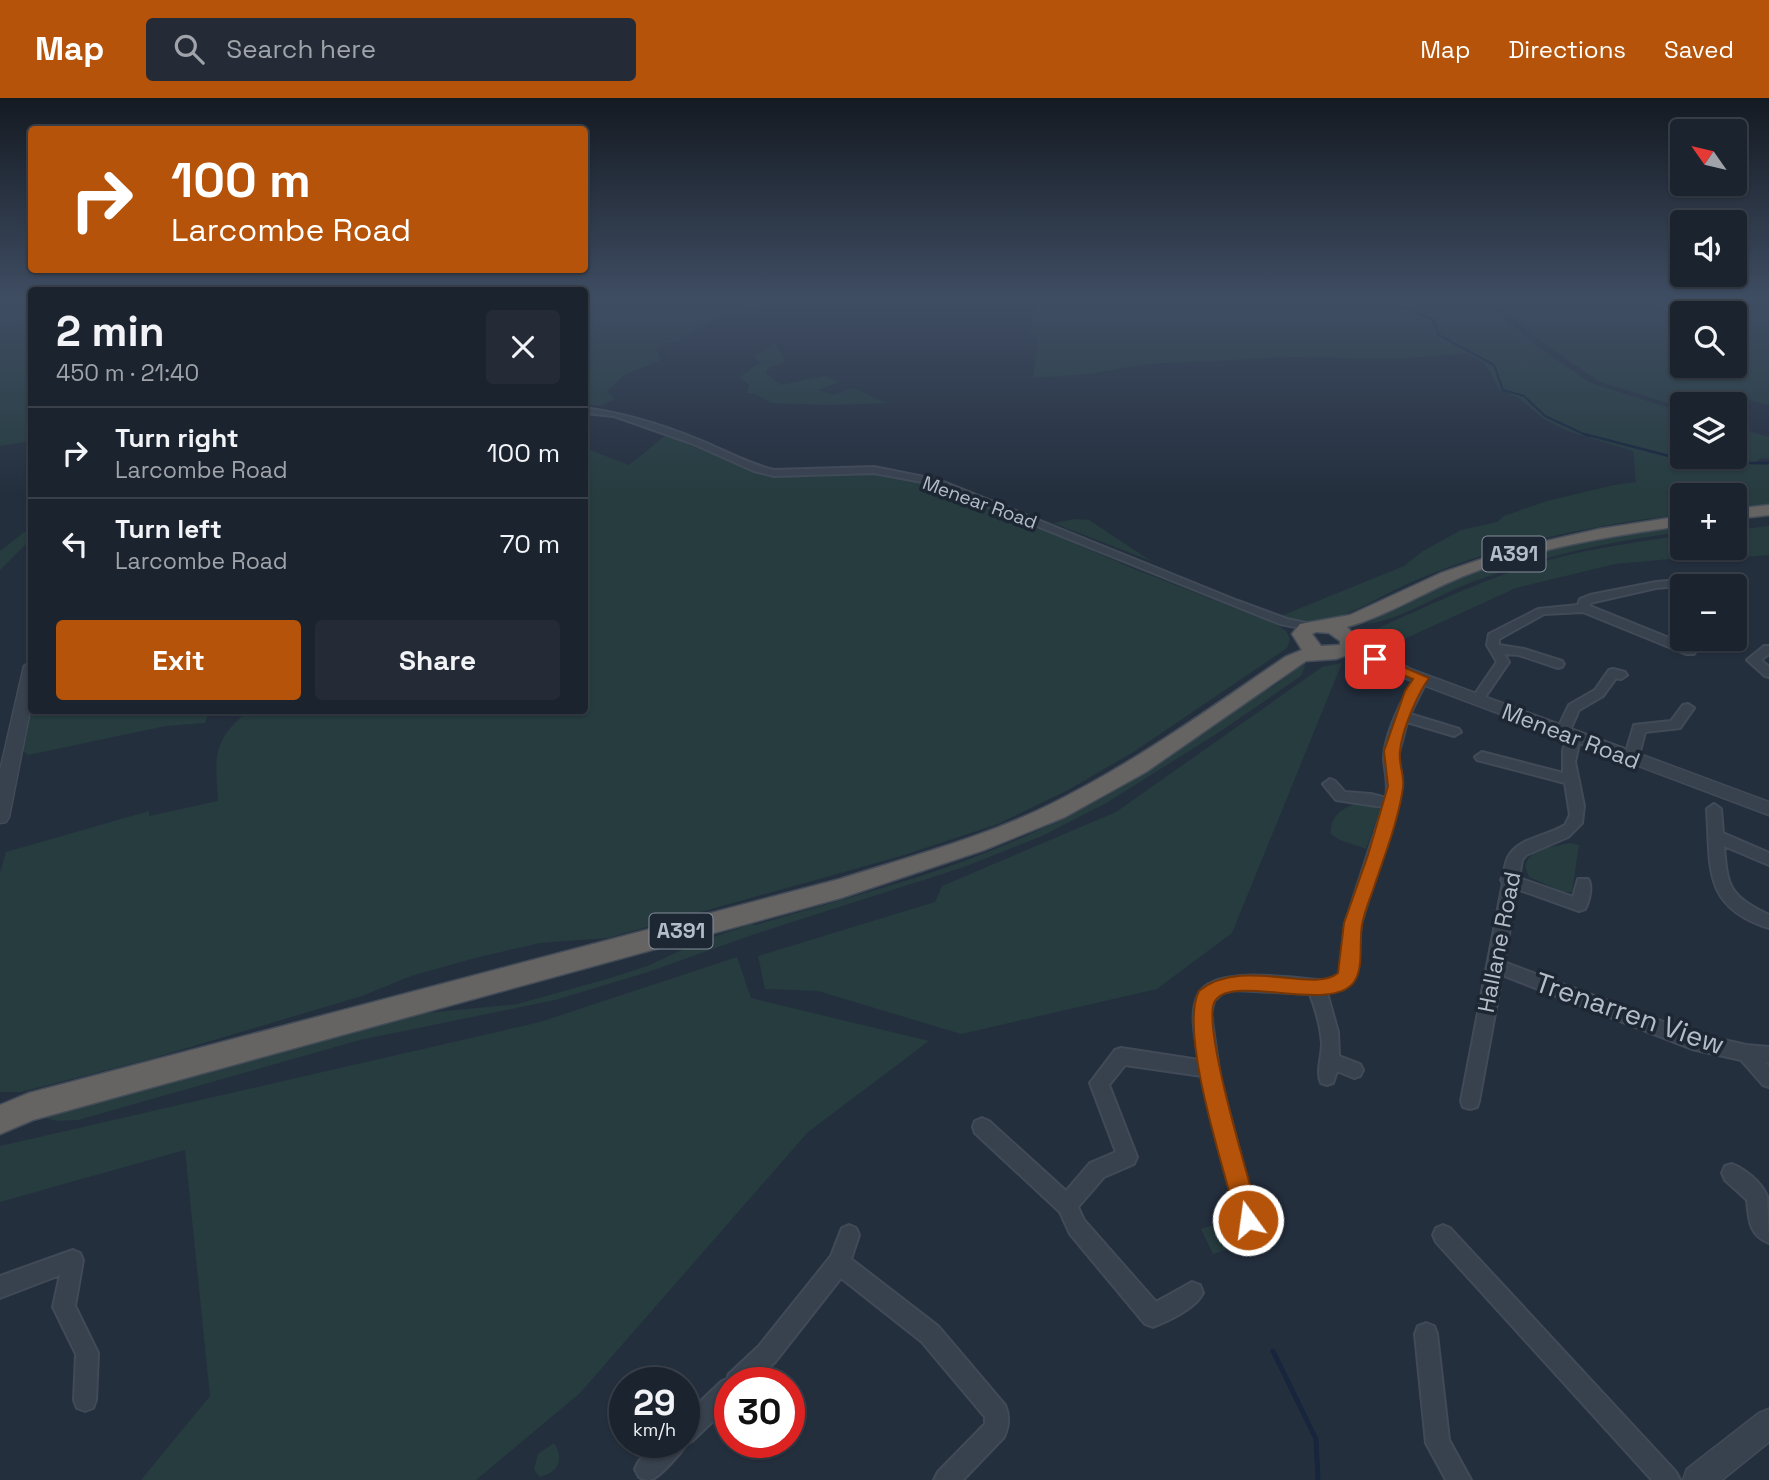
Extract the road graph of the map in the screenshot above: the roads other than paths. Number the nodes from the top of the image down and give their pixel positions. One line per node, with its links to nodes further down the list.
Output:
1 (588, 411): 8 (street, Menear Road)
2 (1769, 510): 3 (highway)
3 (1747, 513)
4 (1670, 523): 7 (highway, A391)
5 (1670, 587): 6 (street)
6 (1584, 608): 9 (street); 12 (street)
7 (1357, 620): 8 (highway, A391); 10 (highway)
8 (1306, 638): 10 (highway); 10 (highway, A391); 44 (highway, A391)
9 (1670, 641)
10 (1342, 647): 16 (street, Menear Road)
11 (1768, 649): 15 (street)
12 (1498, 650): 13 (street); 18 (street)
13 (1559, 664)
14 (1613, 672): 22 (street)
15 (1769, 673)
16 (1422, 678): 18 (street, Menear Road); 20 (street)
17 (28, 682): 30 (street)
18 (1477, 700): 22 (street, Menear Road)
19 (1688, 708): 24 (street)
20 (1404, 716): 21 (street); 27 (street)
21 (1446, 726)
22 (1568, 736): 24 (street, Menear Road); 25 (street, Hallane Road)
23 (1482, 757): 25 (street)
24 (1631, 759): 29 (street, Menear Road)
25 (1569, 779): 33 (street, Hallane Road)
26 (1330, 784): 27 (street)
27 (1390, 804): 37 (street)
28 (1714, 809): 31 (street)
29 (1769, 809)
30 (0, 817)
31 (1717, 837): 32 (street); 35 (street)
32 (1769, 859)
33 (1509, 880): 34 (street); 36 (street, Hallane Road)
34 (1583, 883)
35 (1769, 922)
36 (1494, 965): 38 (street, Trenarren View); 43 (street, Hallane Road)
37 (1317, 988): 40 (street); 41 (street)
38 (1746, 1053): 39 (street, Trenarren View); 42 (street)
39 (1769, 1055)
40 (1209, 1069): 48 (street); 52 (street)
41 (1354, 1070)
42 (1769, 1079)
43 (1470, 1101)
44 (15, 1109): 45 (highway, A391)
45 (0, 1120)
46 (982, 1127): 48 (street)
47 (1732, 1173): 49 (street)
48 (1066, 1205): 55 (street)
49 (1769, 1233)
50 (849, 1235): 53 (street)
51 (1443, 1235): 66 (street)
52 (1254, 1245)
53 (839, 1263): 57 (street); 64 (street)
54 (0, 1287): 58 (street)
55 (1192, 1293)
56 (1426, 1334): 65 (street)
57 (753, 1367)
58 (85, 1400)
59 (714, 1405): 60 (street)
60 (700, 1418)
61 (1769, 1423): 67 (street)
62 (658, 1458): 63 (street)
63 (647, 1469)
64 (946, 1480)
65 (1459, 1480)
66 (1668, 1480)
67 (1698, 1480)

